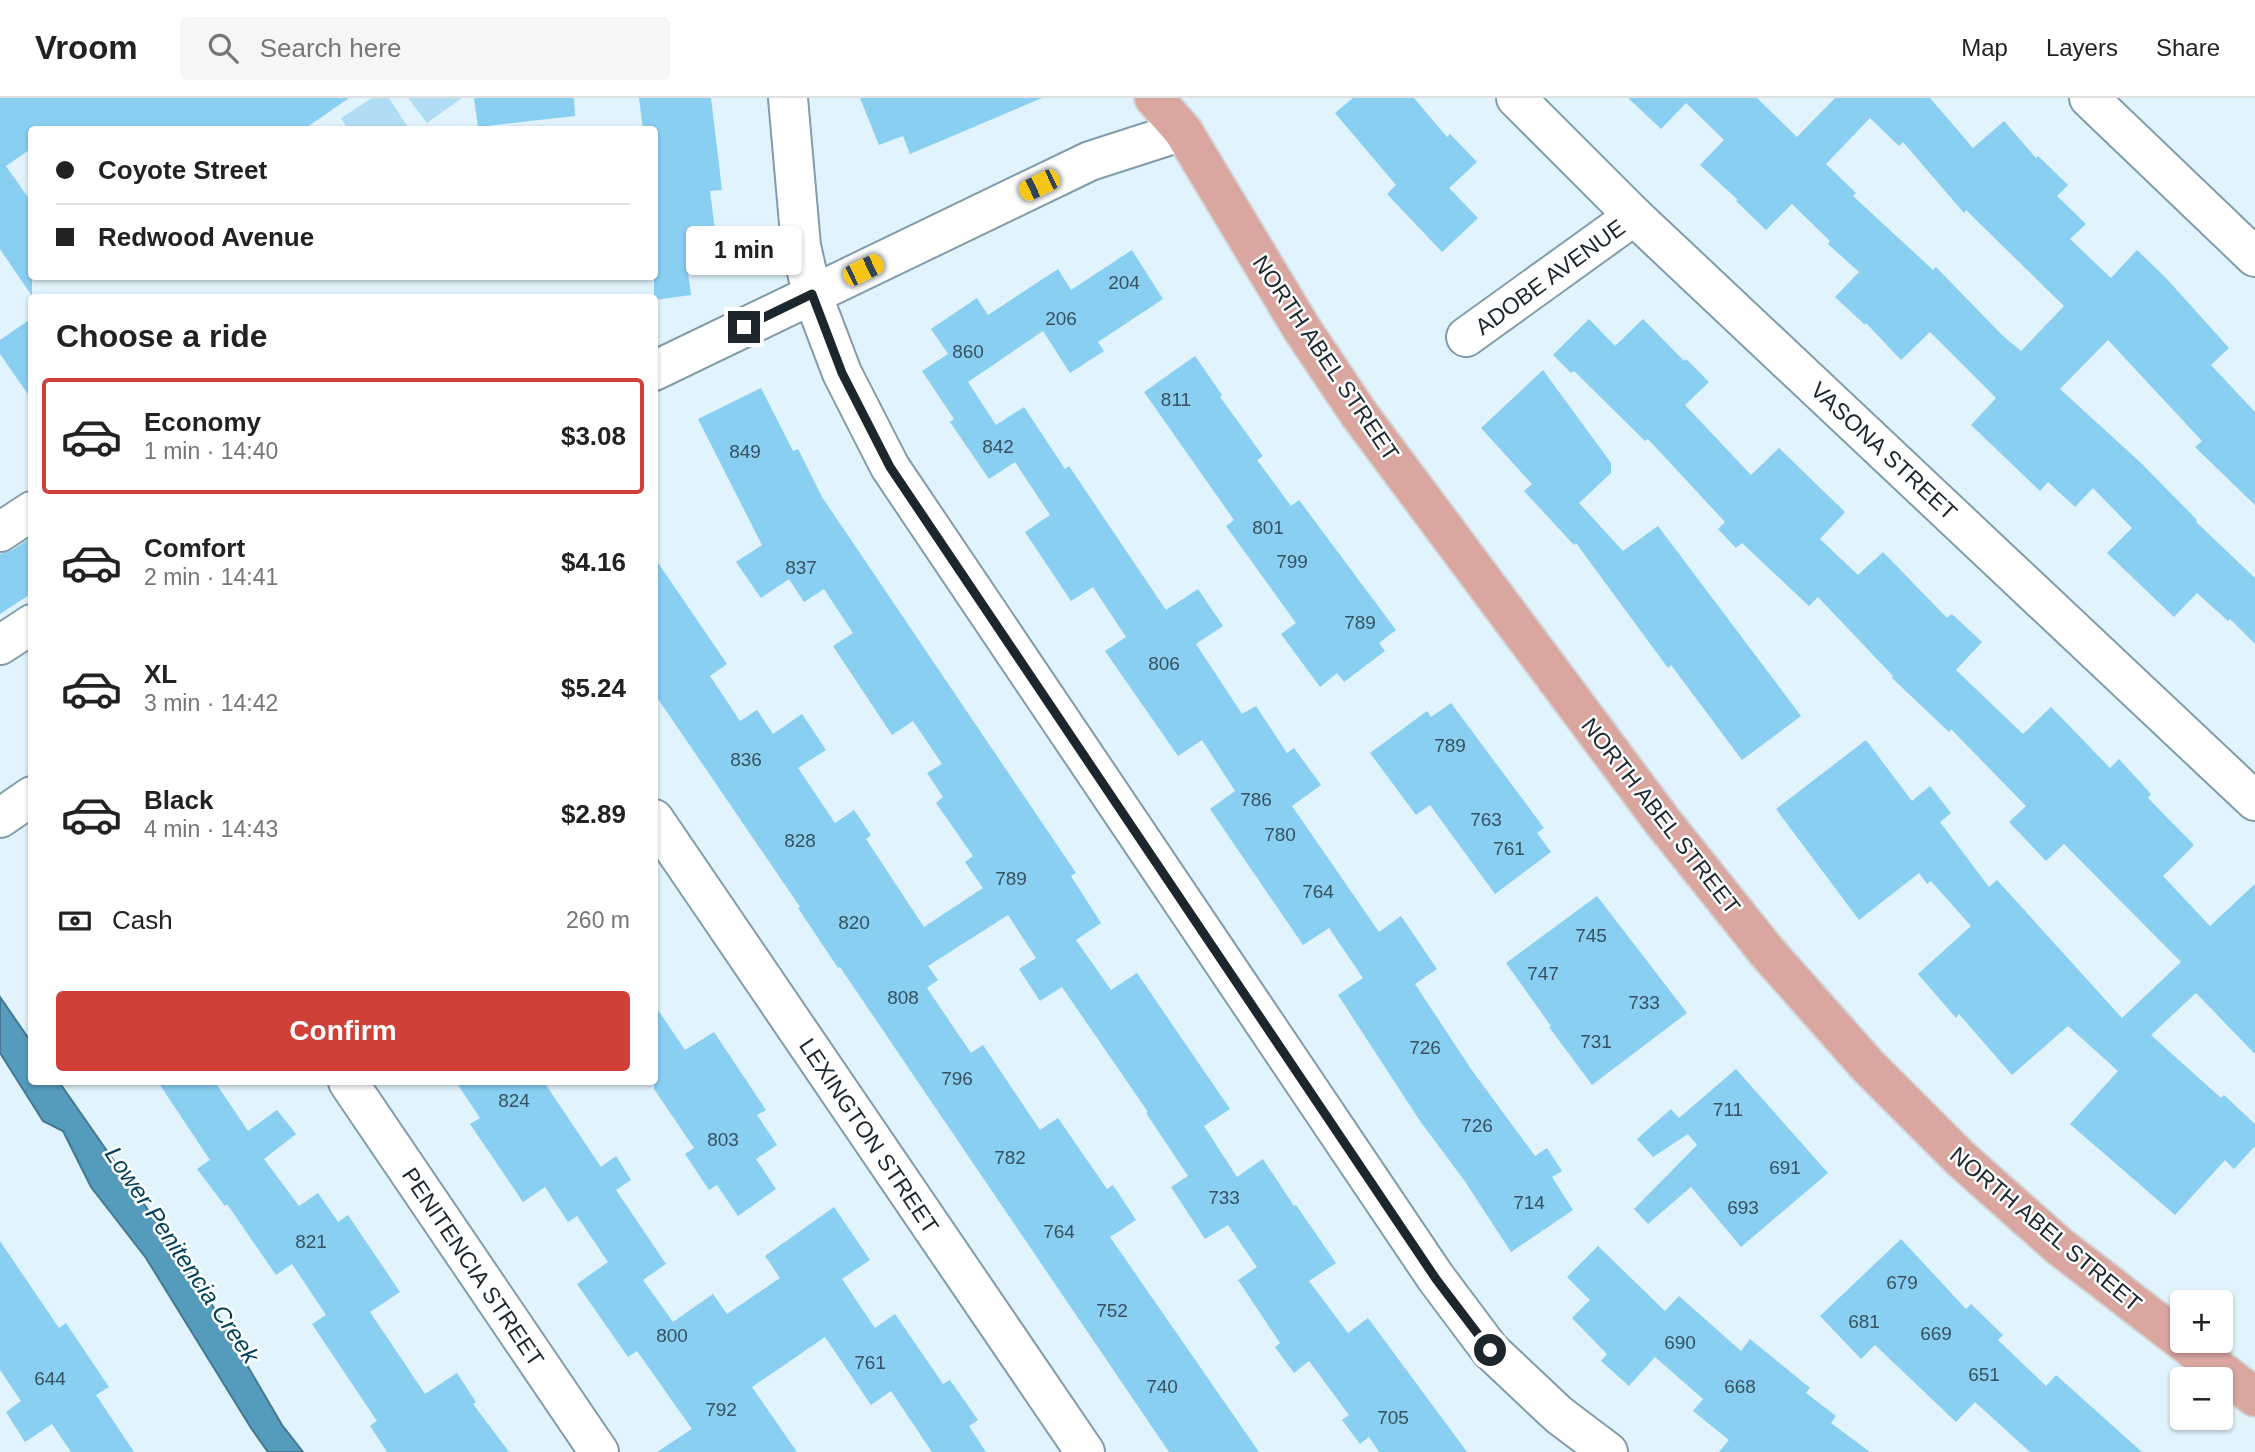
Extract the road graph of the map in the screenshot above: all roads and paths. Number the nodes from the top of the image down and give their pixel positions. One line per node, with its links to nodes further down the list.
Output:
1 (788, 98): 8 (street)
2 (1154, 98): 5 (main road, NORTH ABEL STREET)
3 (1516, 98): 6 (street, VASONA STREET)
4 (2089, 98): 7 (street)
5 (1183, 115): 8 (street); 20 (main road, NORTH ABEL STREET)
6 (1634, 216): 9 (street, ADOBE AVENUE); 16 (street, VASONA STREET)
7 (2255, 257)
8 (812, 294): 10 (street); 23 (street)
9 (1466, 337)
10 (658, 370)
11 (28, 514): 12 (street)
12 (0, 532)
13 (28, 627): 14 (street)
14 (0, 645)
15 (28, 799): 17 (street)
16 (2255, 800)
17 (0, 818)
18 (658, 825): 22 (street, LEXINGTON STREET)
19 (350, 1085): 21 (street, PENITENCIA STREET)
20 (2255, 1397)
21 (599, 1452)
22 (1085, 1452)
23 (1608, 1452)

